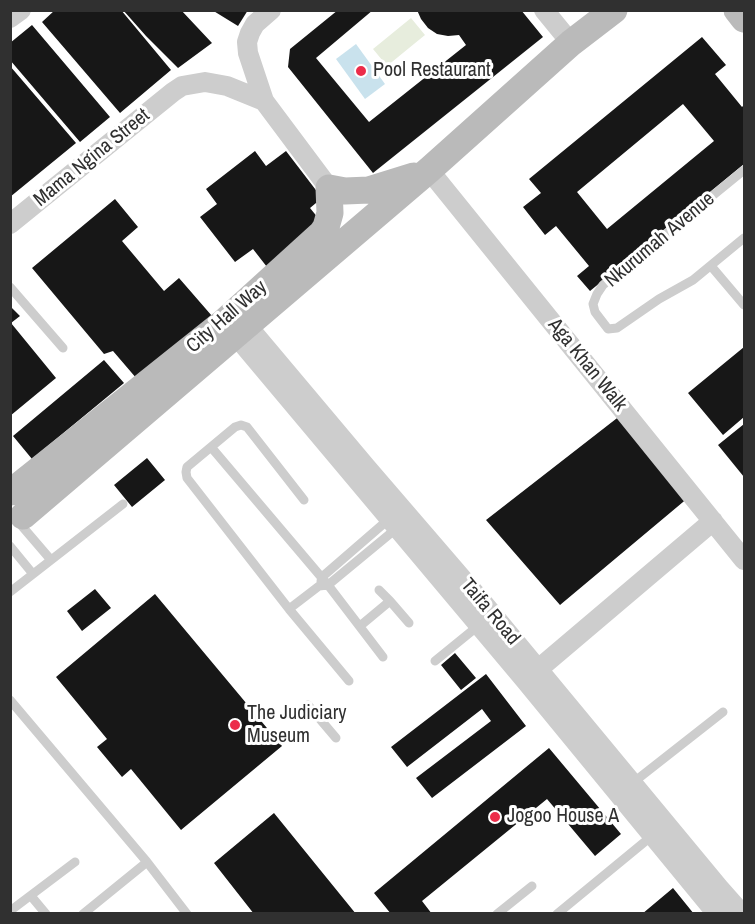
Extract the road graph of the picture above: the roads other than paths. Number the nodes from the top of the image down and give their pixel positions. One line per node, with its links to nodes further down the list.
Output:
1 (21, 10): 6 (street)
2 (271, 10): 9 (street)
3 (544, 10): 8 (street)
4 (614, 10): 8 (street, City Hall Way)
5 (736, 10): 7 (street)
6 (10, 18)
7 (744, 19)
8 (571, 43): 10 (street, City Hall Way)
9 (264, 101): 12 (street); 13 (street, Mama Ngina Street)
10 (429, 170): 12 (street, City Hall Way); 18 (street, City Hall Way); 24 (street, Aga Khan Walk)
11 (744, 170): 15 (lane, Nkurumah Avenue)
12 (329, 188): 18 (street, City Hall Way)
13 (10, 224)
14 (744, 238): 15 (lane, Nkurumah Avenue)
15 (711, 266): 17 (lane)
16 (10, 287): 19 (lane)
17 (744, 305)
18 (236, 324): 21 (street, City Hall Way); 25 (street, Taifa Road); 26 (street, City Hall Way); 40 (street, Taifa Road)
19 (63, 348)
20 (212, 447): 22 (lane); 30 (lane); 34 (lane)
21 (11, 492): 26 (street)
22 (304, 500)
23 (123, 504): 27 (lane)
24 (713, 521): 28 (street, Aga Khan Walk); 40 (street)
25 (393, 524): 30 (lane); 37 (street, Taifa Road)
26 (16, 531): 27 (lane); 29 (lane)
27 (51, 560): 29 (lane)
28 (744, 560)
29 (33, 574): 32 (lane)
30 (323, 583): 34 (lane); 36 (lane)
31 (379, 590): 33 (lane)
32 (10, 592)
33 (390, 601): 35 (lane); 36 (lane)
34 (289, 609): 41 (lane)
35 (409, 623)
36 (360, 626): 38 (lane)
37 (478, 626): 39 (lane); 40 (street, Taifa Road)
38 (383, 657)
39 (435, 661)
40 (531, 675): 46 (street, Taifa Road)
41 (349, 681)
42 (10, 700): 49 (lane)
43 (308, 705): 45 (lane)
44 (723, 712): 46 (lane)
45 (336, 738)
46 (626, 789): 47 (street, Taifa Road); 59 (street, Taifa Road)
47 (653, 835): 57 (lane); 58 (street, Taifa Road)
48 (75, 862): 51 (lane)
49 (147, 862): 54 (lane); 55 (lane)
50 (532, 886): 56 (lane)
51 (31, 896): 52 (lane); 53 (lane)
52 (10, 910)
53 (46, 914)
54 (82, 914)
55 (188, 914)
56 (497, 914)
57 (556, 914)
58 (717, 914)
59 (742, 914)

